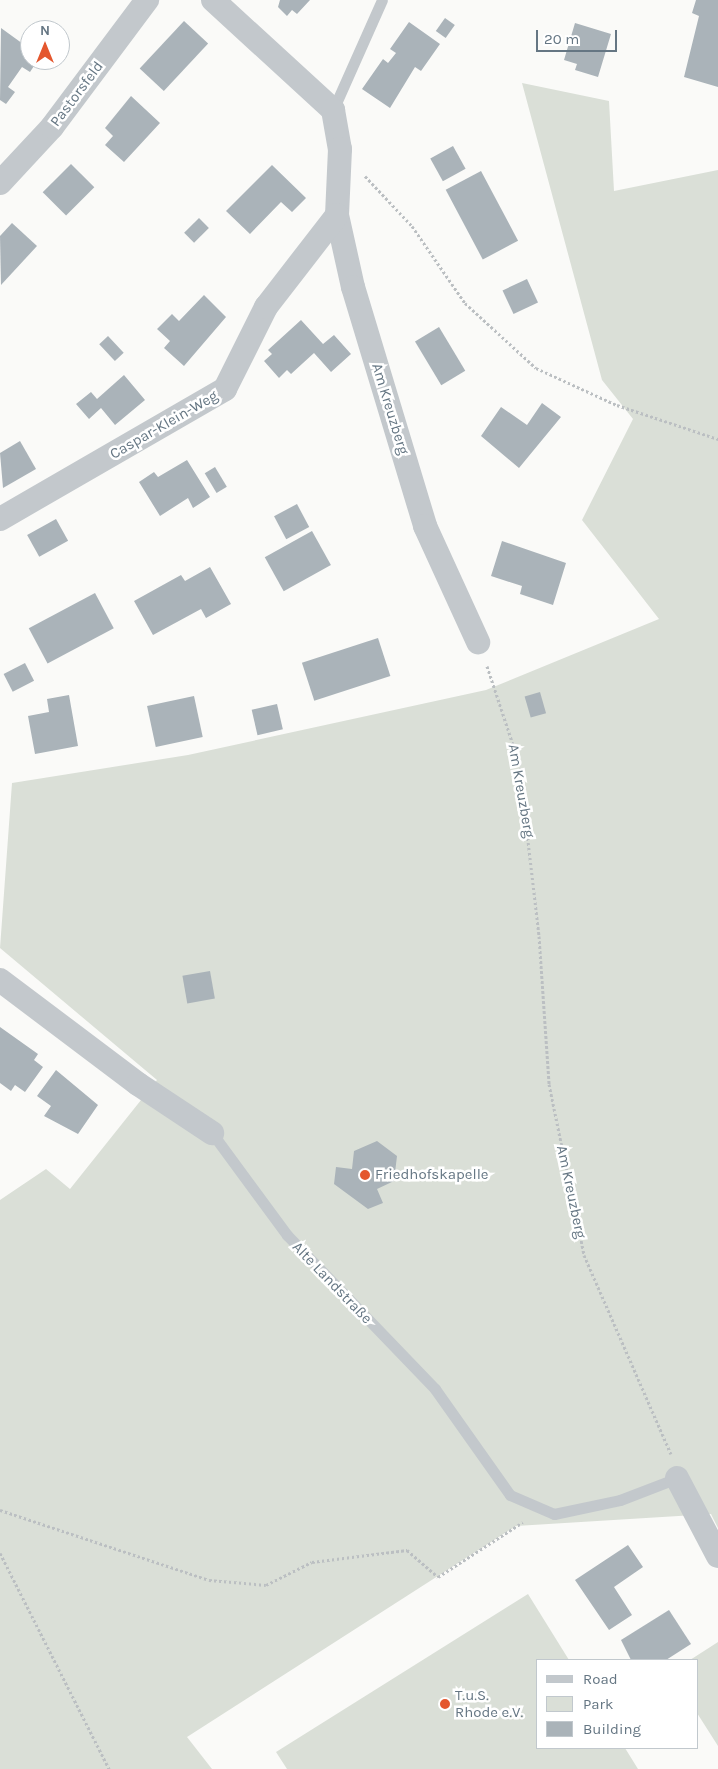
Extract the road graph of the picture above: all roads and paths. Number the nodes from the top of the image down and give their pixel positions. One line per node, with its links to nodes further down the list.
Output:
1 (147, 0): 6 (street, Pastorsfeld)
2 (213, 0): 4 (street)
3 (382, 0): 4 (lane)
4 (333, 110): 5 (street, Am Kreuzberg)
5 (340, 149): 7 (street, Am Kreuzberg); 8 (path)
6 (0, 183)
7 (337, 215): 9 (street, Caspar-Klein-Weg); 10 (street, Am Kreuzberg)
8 (718, 440)
9 (0, 519)
10 (478, 642): 13 (path, Am Kreuzberg)
11 (0, 980): 12 (street, Alte Landstraße)
12 (212, 1133): 15 (lane, Alte Landstraße)
13 (677, 1478): 15 (lane, Alte Landstraße); 17 (street)
14 (0, 1510): 15 (path)
15 (542, 1510)
16 (0, 1553): 18 (path)
17 (718, 1556)
18 (109, 1769)

